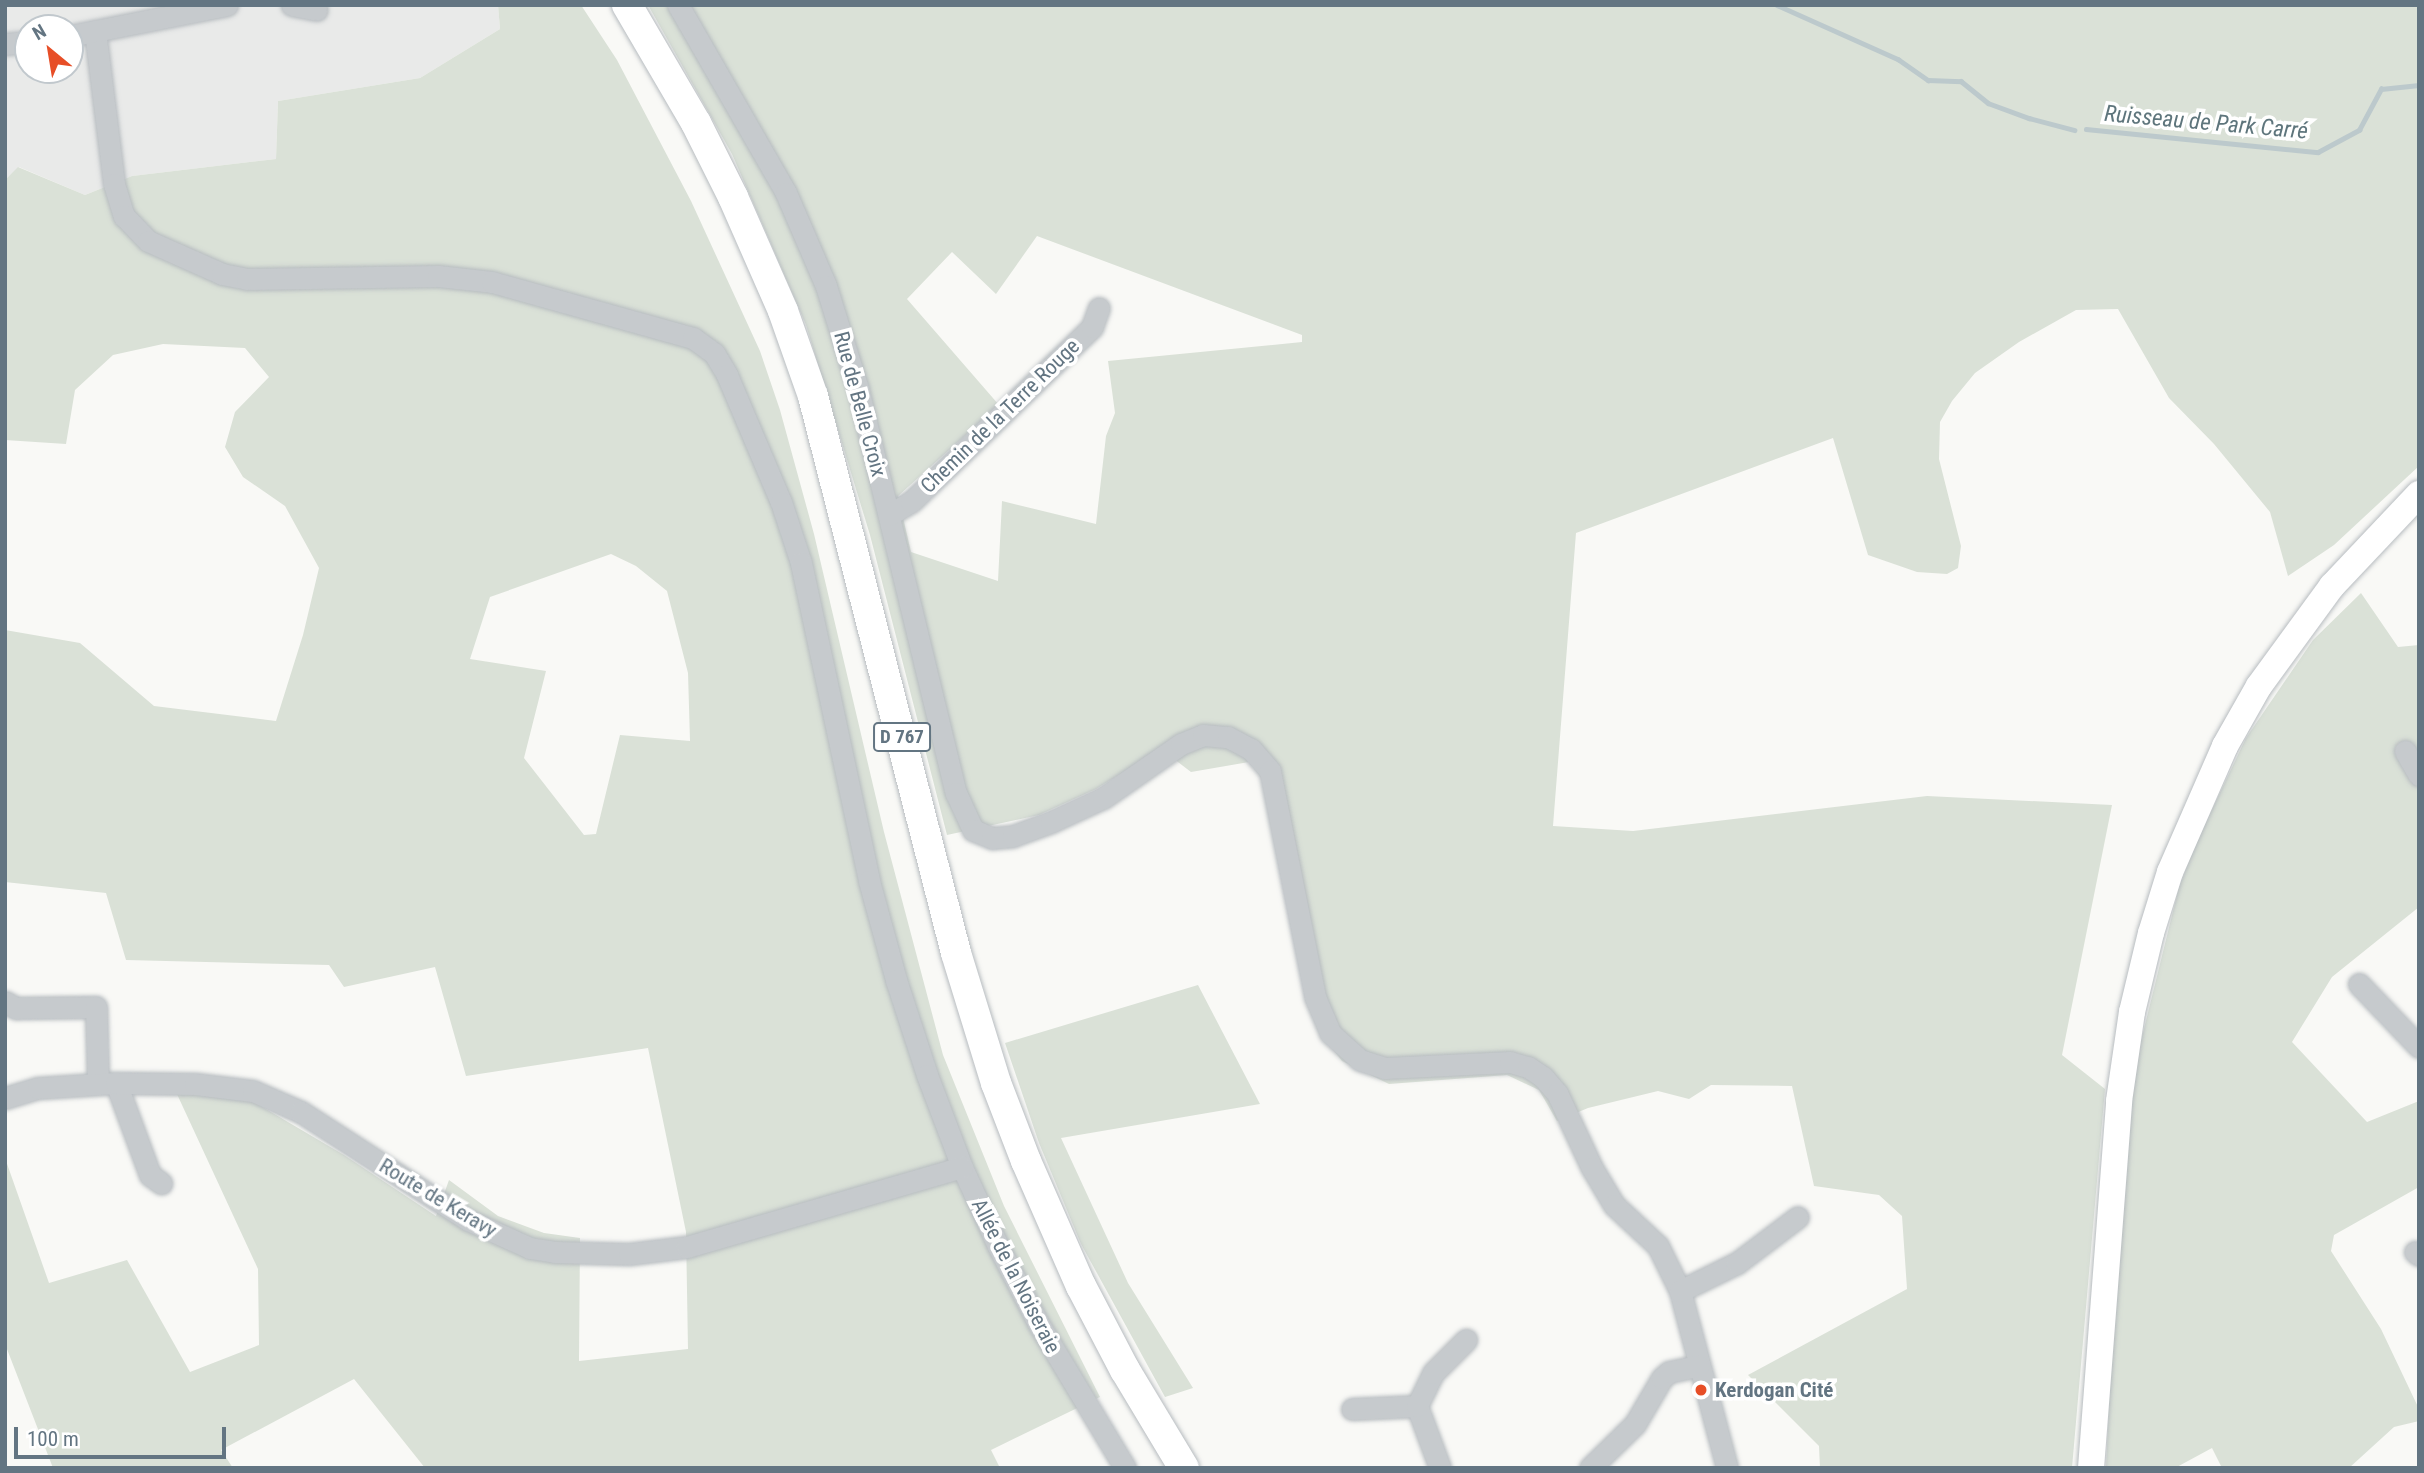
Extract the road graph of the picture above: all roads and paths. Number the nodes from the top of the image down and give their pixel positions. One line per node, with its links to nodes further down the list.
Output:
1 (227, 5): 7 (street)
2 (292, 5): 6 (street)
3 (604, 5): 28 (highway, D 767)
4 (627, 5): 29 (highway, D 767)
5 (678, 5): 11 (street, Rue de Belle Croix / D 767)
6 (317, 10)
7 (95, 31): 8 (street); 19 (street, Allée de la Noiseraie)
8 (84, 33)
9 (1100, 308): 11 (street, Chemin de la Terre Rouge)
10 (2419, 494): 33 (main road)
11 (889, 515): 22 (street, Rue de Belle Croix / D 767)
12 (2405, 751): 13 (street)
13 (2419, 775)
14 (2360, 984): 16 (street)
15 (5, 1002): 17 (street)
16 (2419, 1047)
17 (107, 1084): 18 (street, Route de Keravy); 19 (street, Route de Keravy); 20 (street)
18 (5, 1098)
19 (961, 1167): 27 (street, Allée de la Noiseraie)
20 (161, 1183)
21 (1798, 1217): 22 (street)
22 (1680, 1291): 24 (street)
23 (1466, 1340): 25 (street)
24 (1698, 1366): 31 (street); 32 (street)
25 (1417, 1406): 26 (street); 30 (street)
26 (1352, 1409)
27 (1125, 1468)
28 (1161, 1468)
29 (1184, 1468)
30 (1440, 1468)
31 (1590, 1468)
32 (1727, 1468)
33 (2091, 1468)

